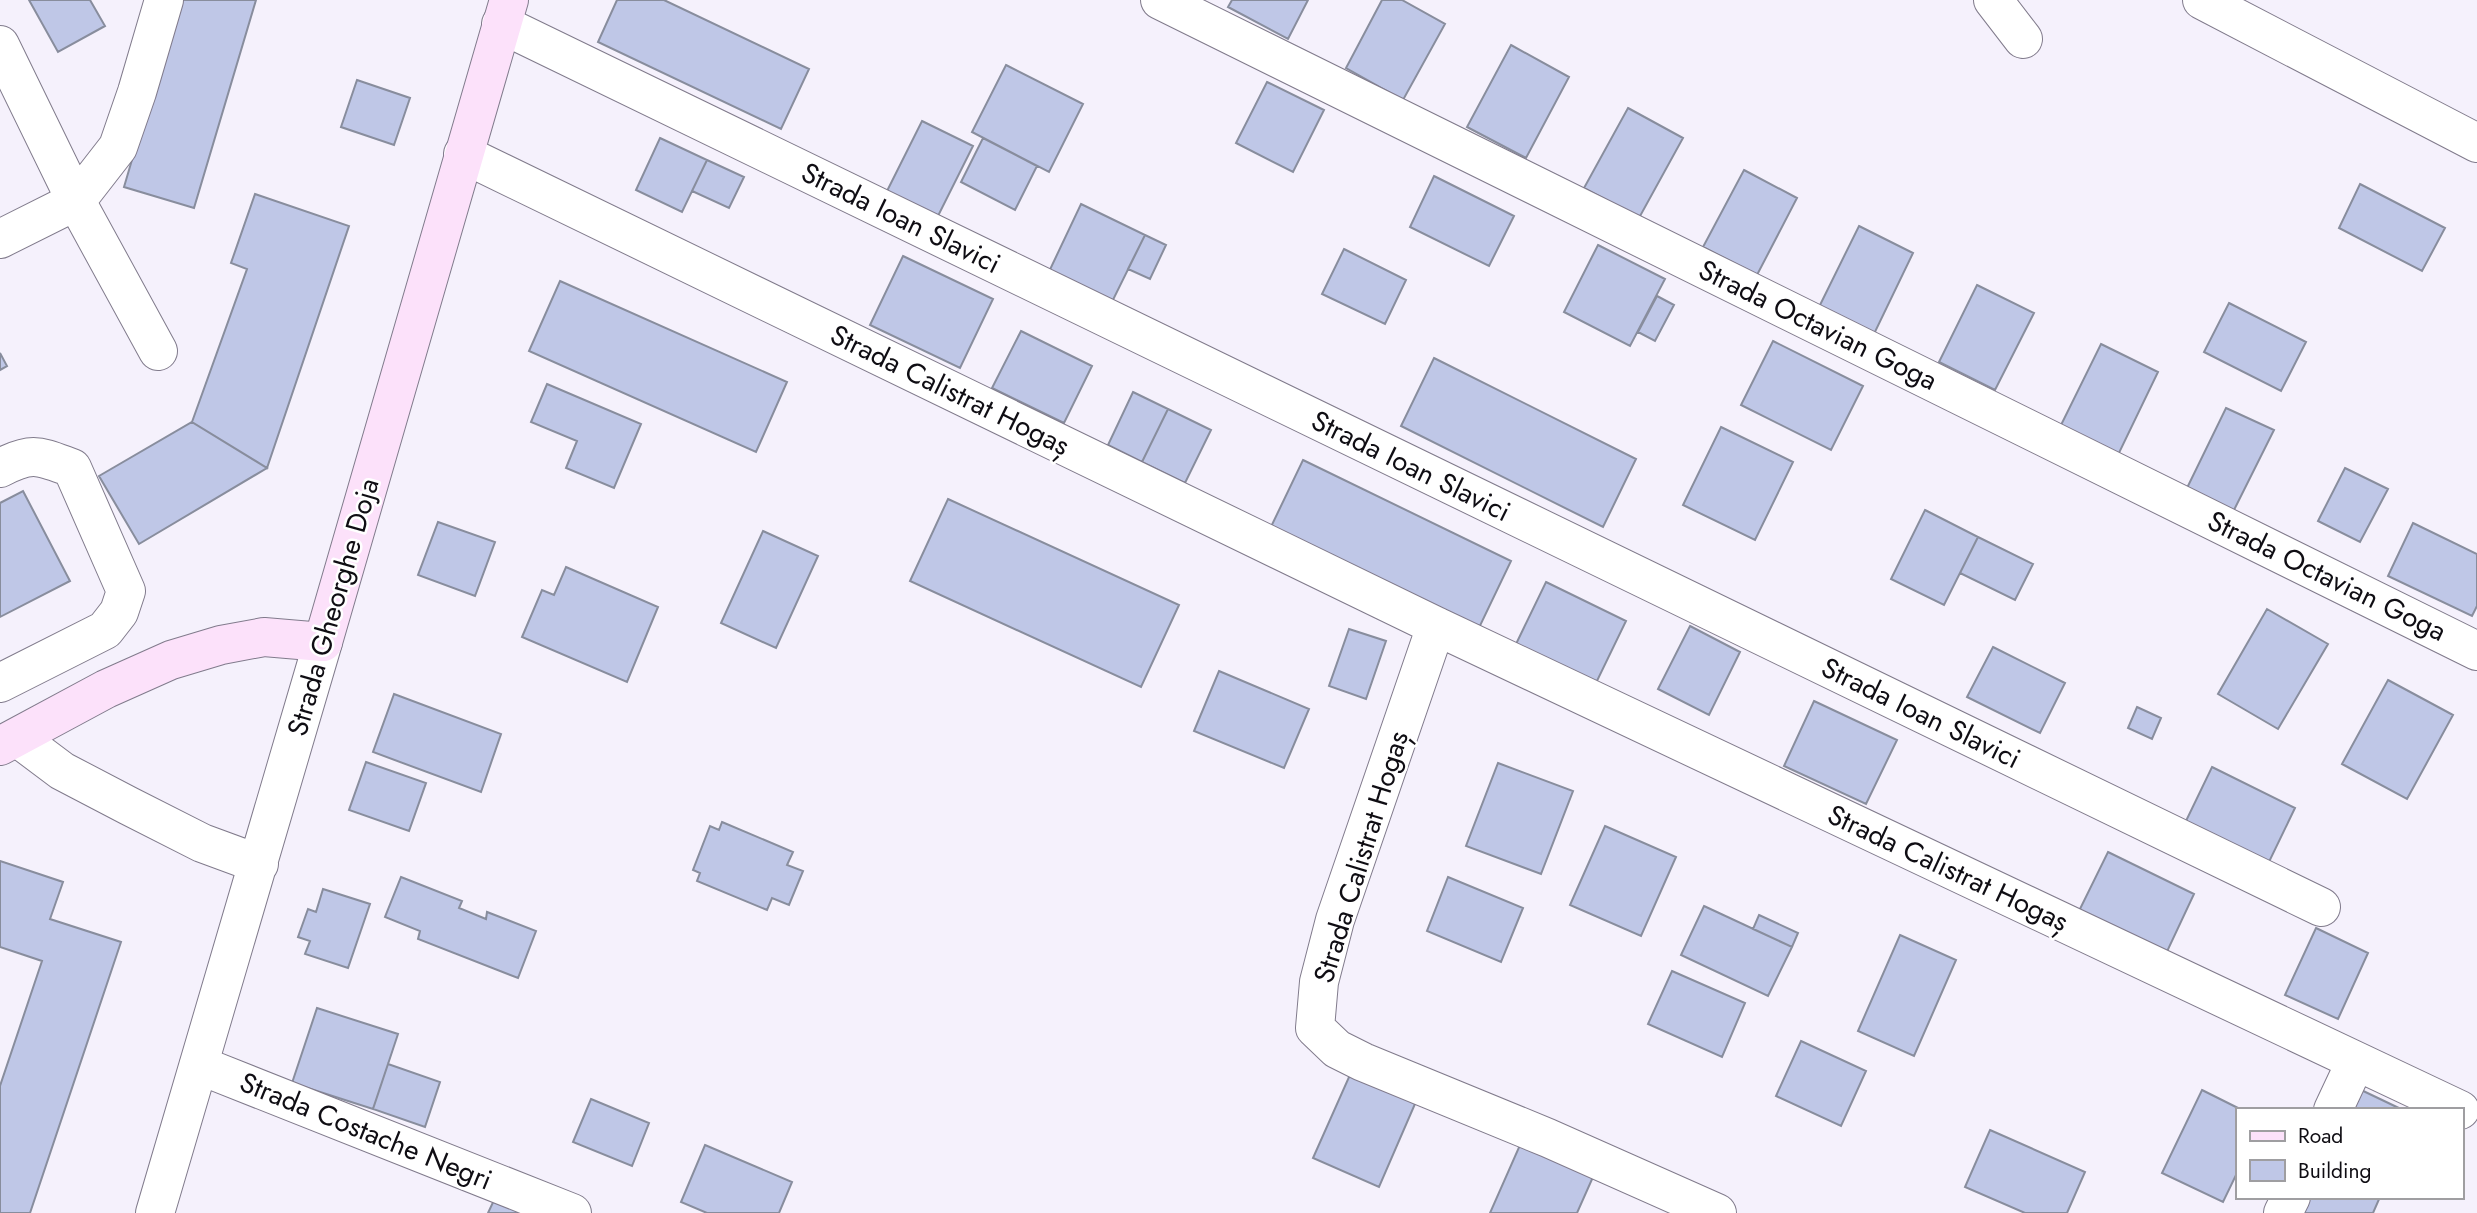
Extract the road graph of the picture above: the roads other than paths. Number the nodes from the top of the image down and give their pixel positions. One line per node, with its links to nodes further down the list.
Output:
1 (164, 0): 10 (street)
2 (1160, 0): 16 (street, Strada Octavian Goga)
3 (1993, 0): 6 (street)
4 (2202, 0): 8 (street)
5 (505, 12): 9 (main road, Strada Gheorghe Doja); 20 (street, Strada Ioan Slavici)
6 (2023, 39)
7 (0, 45): 10 (street)
8 (2477, 143)
9 (463, 154): 14 (street, Strada Calistrat Hogaș); 15 (main road, Strada Gheorghe Doja)
10 (76, 201): 11 (street); 12 (street)
11 (0, 239)
12 (158, 351)
13 (0, 468): 17 (street)
14 (1436, 625): 21 (street, Strada Calistrat Hogaș); 27 (street, Strada Calistrat Hogaș)
15 (323, 642): 18 (main road); 19 (street, Strada Gheorghe Doja)
16 (2477, 650)
17 (0, 683)
18 (9, 742): 19 (street)
19 (259, 864): 22 (street, Strada Gheorghe Doja)
20 (2320, 907)
21 (2356, 1061): 23 (street); 24 (street, Strada Calistrat Hogaș)
22 (199, 1065): 25 (street, Strada Gheorghe Doja); 26 (street, Strada Costache Negri)
23 (2334, 1108)
24 (2456, 1108)
25 (155, 1213)
26 (572, 1213)
27 (1717, 1213)

